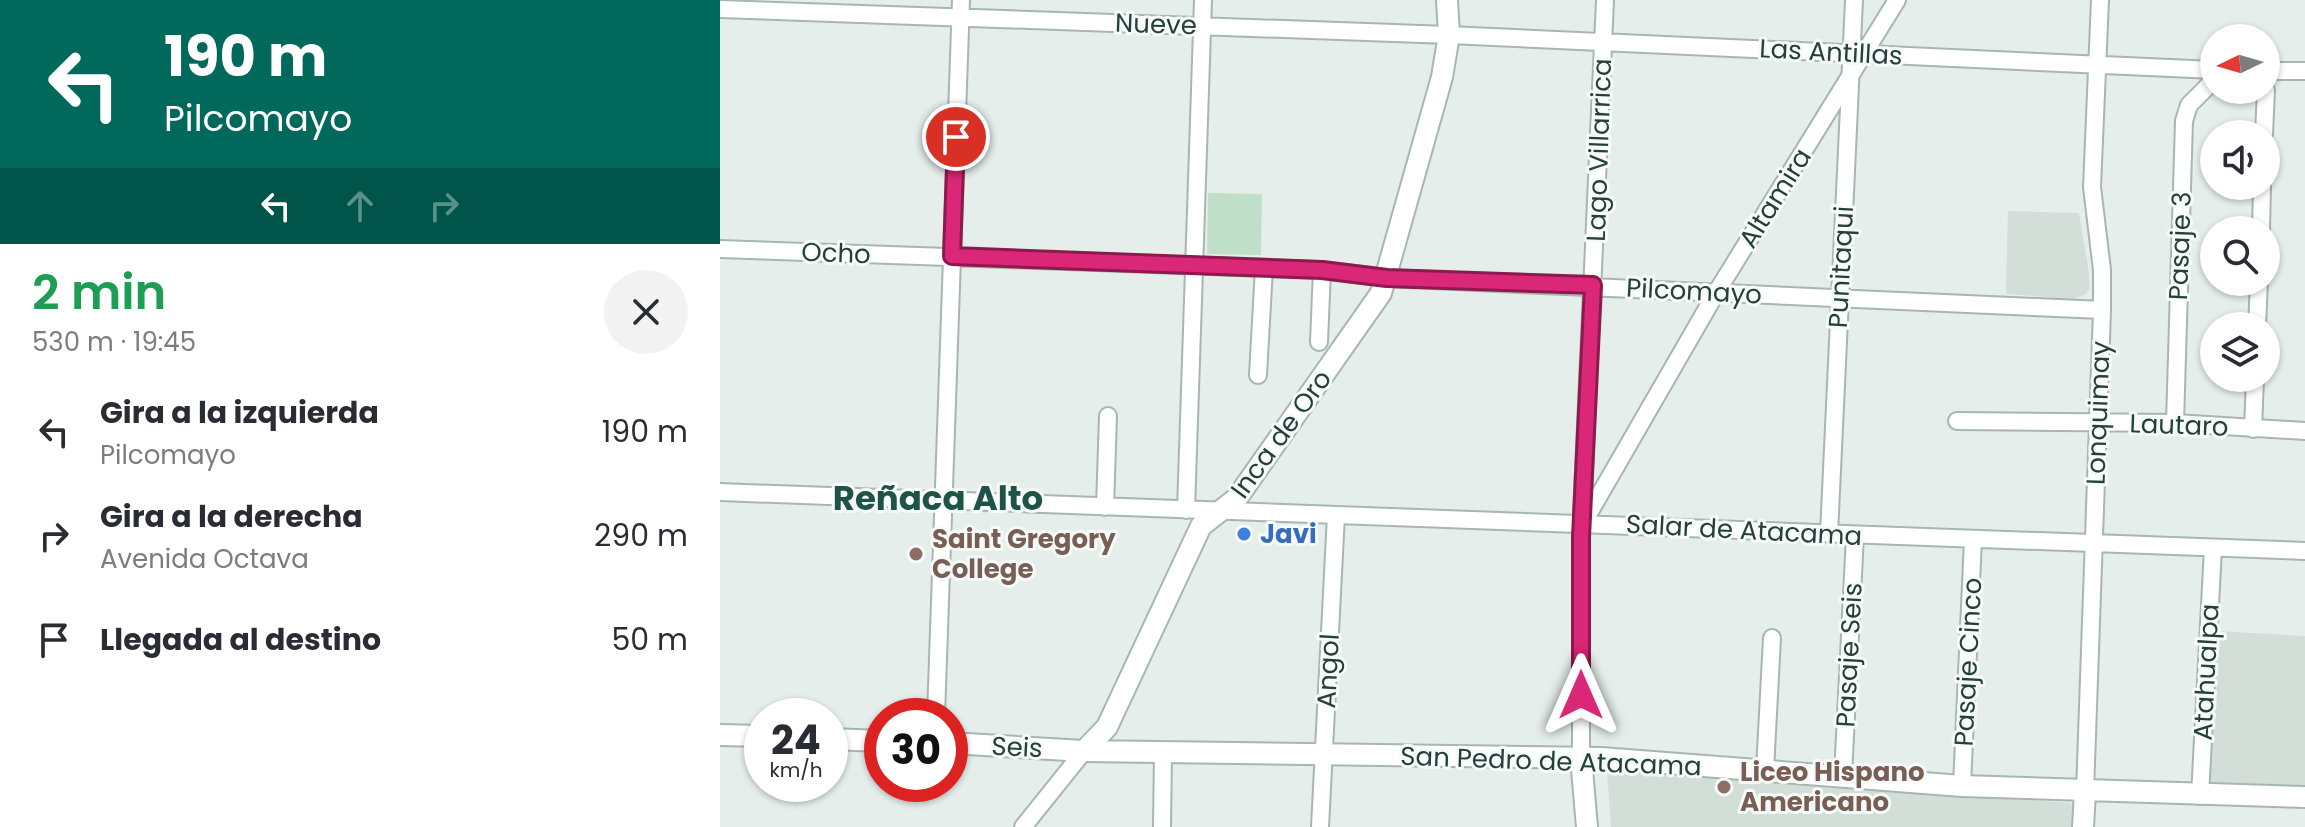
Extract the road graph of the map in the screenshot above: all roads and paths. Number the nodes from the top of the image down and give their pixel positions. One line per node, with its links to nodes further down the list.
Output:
1 (1203, 0): 9 (street)
2 (1447, 0): 10 (street, Inca de Oro)
3 (1605, 0): 11 (street, Lago Villarrica)
4 (1854, 0): 12 (street, Punitaqui)
5 (1897, 0): 12 (street)
6 (2100, 0): 13 (street, Lonquimay)
7 (720, 9): 8 (street, Nueve)
8 (960, 9): 9 (street, Nueve); 20 (street)
9 (1202, 26): 10 (street, Nueve); 21 (street)
10 (1449, 35): 11 (street, Las Antillas); 24 (street, Inca de Oro)
11 (1603, 43): 12 (street, Las Antillas); 25 (street, Lago Villarrica)
12 (1858, 52): 13 (street, Las Antillas); 17 (street, Punitaqui)
13 (2097, 64): 14 (street, Las Antillas); 28 (street, Lonquimay)
14 (2200, 69)
15 (2280, 71): 16 (street)
16 (2305, 71)
17 (1851, 77): 26 (street, Altamira); 27 (street, Punitaqui)
18 (2200, 94): 35 (street, Pasaje 3)
19 (720, 249): 20 (street, Ocho)
20 (952, 256): 21 (street, Pilcomayo); 39 (street)
21 (1195, 266): 22 (street, Pilcomayo); 41 (street)
22 (1264, 268): 23 (street, Pilcomayo); 30 (street)
23 (1322, 270): 24 (street, Pilcomayo); 29 (street)
24 (1387, 278): 25 (street, Pilcomayo); 42 (street, Inca de Oro)
25 (1593, 285): 26 (street, Pilcomayo); 44 (street, Lago Villarrica)
26 (1716, 293): 27 (street, Pilcomayo); 44 (street, Altamira)
27 (1840, 298): 28 (street, Pilcomayo); 45 (street, Punitaqui)
28 (2102, 310): 34 (street, Lonquimay)
29 (1319, 342)
30 (1258, 375)
31 (2254, 392): 36 (street)
32 (1108, 416): 40 (street)
33 (1957, 421): 34 (street, Lautaro)
34 (2098, 422): 35 (street, Lautaro); 48 (street, Lonquimay)
35 (2175, 423): 36 (street, Lautaro)
36 (2253, 429): 37 (street, Lautaro)
37 (2305, 431)
38 (720, 492): 39 (street, Salar de Atacama)
39 (943, 499): 40 (street, Salar de Atacama); 52 (street)
40 (1105, 507): 41 (street, Salar de Atacama)
41 (1186, 510): 42 (street, Salar de Atacama)
42 (1222, 511): 43 (street, Salar de Atacama); 56 (street, Inca de Oro)
43 (1336, 515): 44 (street, Salar de Atacama); 58 (street, Angol)
44 (1583, 522): 45 (street, Salar de Atacama); 59 (street, Lago Villarrica)
45 (1829, 534): 46 (street, Salar de Atacama)
46 (1855, 535): 47 (street, Salar de Atacama); 61 (street, Pasaje Seis)
47 (1973, 539): 48 (street, Salar de Atacama); 62 (street, Pasaje Cinco)
48 (2093, 544): 49 (street, Salar de Atacama); 63 (street, Lonquimay)
49 (2213, 548): 50 (street, Salar de Atacama); 64 (street, Atahualpa)
50 (2305, 551)
51 (1772, 638): 60 (street)
52 (937, 698)
53 (720, 735): 54 (street)
54 (744, 736)
55 (968, 744): 56 (street, Seis)
56 (1084, 751): 57 (street, San Pedro de Atacama); 66 (street, Inca de Oro)
57 (1163, 752): 58 (street, San Pedro de Atacama); 67 (street)
58 (1324, 755): 59 (street, San Pedro de Atacama); 68 (street, Angol)
59 (1581, 758): 60 (street, San Pedro de Atacama); 69 (street, Lago Villarrica)
60 (1765, 770): 61 (street, San Pedro de Atacama)
61 (1843, 776): 62 (street, San Pedro de Atacama)
62 (1962, 786): 63 (street, San Pedro de Atacama)
63 (2085, 792): 64 (street, San Pedro de Atacama); 70 (street, Lonquimay)
64 (2200, 796): 65 (street, San Pedro de Atacama)
65 (2305, 797)
66 (1023, 827)
67 (1162, 827)
68 (1320, 827)
69 (1587, 827)
70 (2083, 827)

